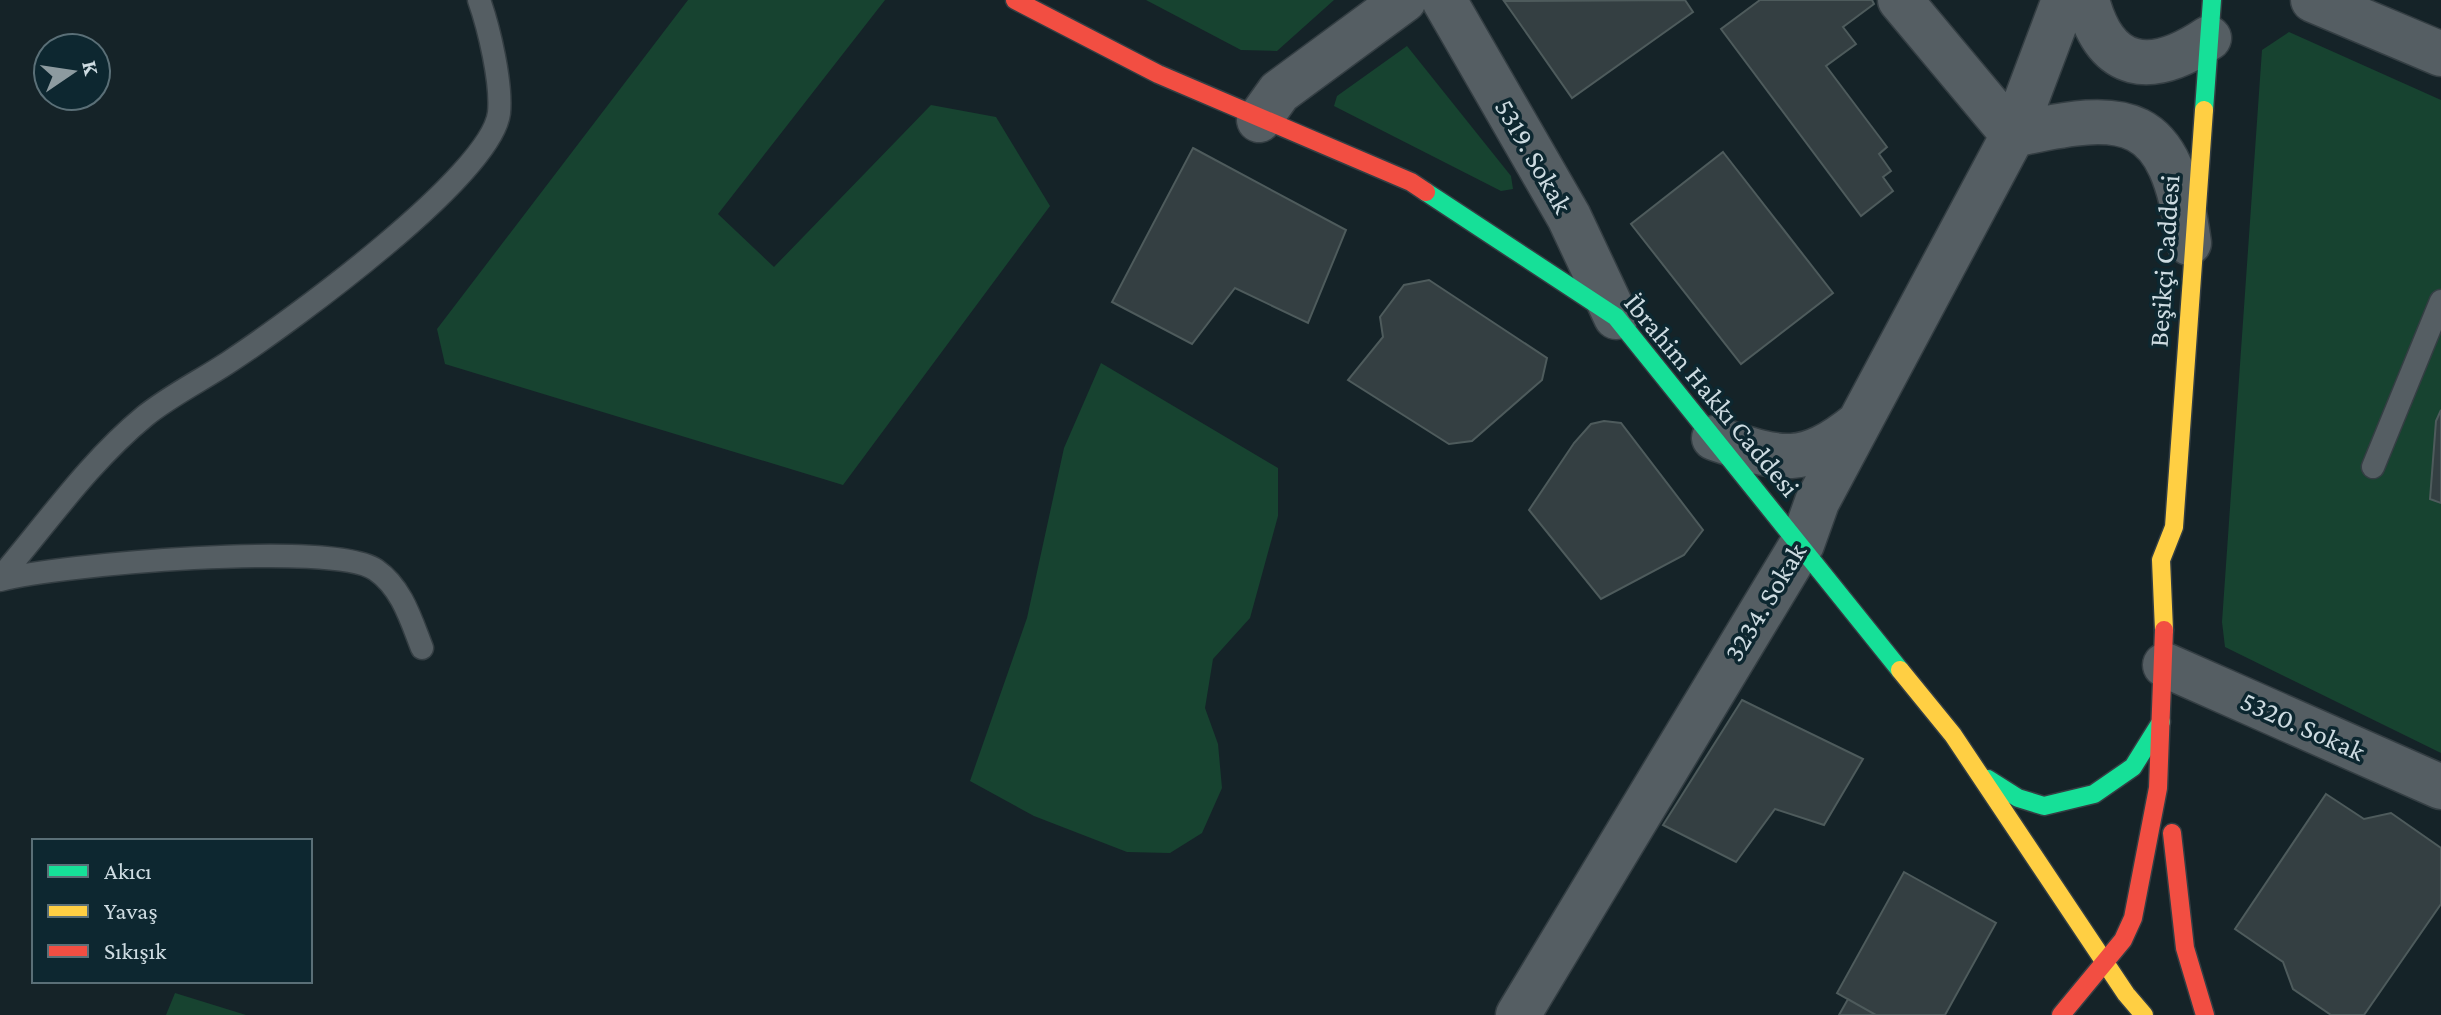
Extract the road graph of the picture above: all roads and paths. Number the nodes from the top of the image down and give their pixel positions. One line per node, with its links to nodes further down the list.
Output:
1 (479, 0): 22 (lane)
2 (1015, 0): 11 (street, İbrahim Hakkı Caddesi)
3 (1404, 0): 11 (street)
4 (1444, 0): 15 (street, 5319. Sokak)
5 (1900, 0): 12 (street)
6 (2064, 0): 12 (street, 3234. Sokak)
7 (2087, 0): 9 (street)
8 (2313, 0): 10 (street)
9 (2211, 19): 13 (street, Beşikçi Caddesi)
10 (2441, 54)
11 (1259, 120): 15 (street, İbrahim Hakkı Caddesi)
12 (2013, 135): 13 (street); 16 (street, 3234. Sokak)
13 (2192, 262): 19 (street, Beşikçi Caddesi)
14 (2441, 301): 18 (lane)
15 (1616, 317): 17 (street, İbrahim Hakkı Caddesi)
16 (1861, 421): 17 (street); 20 (street, 3234. Sokak)
17 (1714, 438): 20 (street, İbrahim Hakkı Caddesi)
18 (2373, 467)
19 (2174, 527): 21 (street, Beşikçi Caddesi); 24 (street, Beşikçi Caddesi)
20 (1802, 544): 26 (street, İbrahim Hakkı Caddesi); 32 (street, 3234. Sokak)
21 (2185, 559)
22 (0, 579): 23 (lane)
23 (422, 648)
24 (2180, 672): 25 (street, Beşikçi Caddesi); 27 (street, 5320. Sokak)
25 (2162, 720): 26 (street); 29 (street, Beşikçi Caddesi)
26 (1983, 776): 29 (street, İbrahim Hakkı Caddesi)
27 (2441, 787)
28 (2158, 894): 36 (street)
29 (2105, 961): 31 (street, İbrahim Hakkı Caddesi); 33 (street, Beşikçi Caddesi)
30 (2141, 971): 31 (street)
31 (2126, 994): 34 (street); 35 (street, İbrahim Hakkı Caddesi)
32 (1518, 1015)
33 (2061, 1015)
34 (2112, 1015)
35 (2144, 1015)
36 (2205, 1015)

